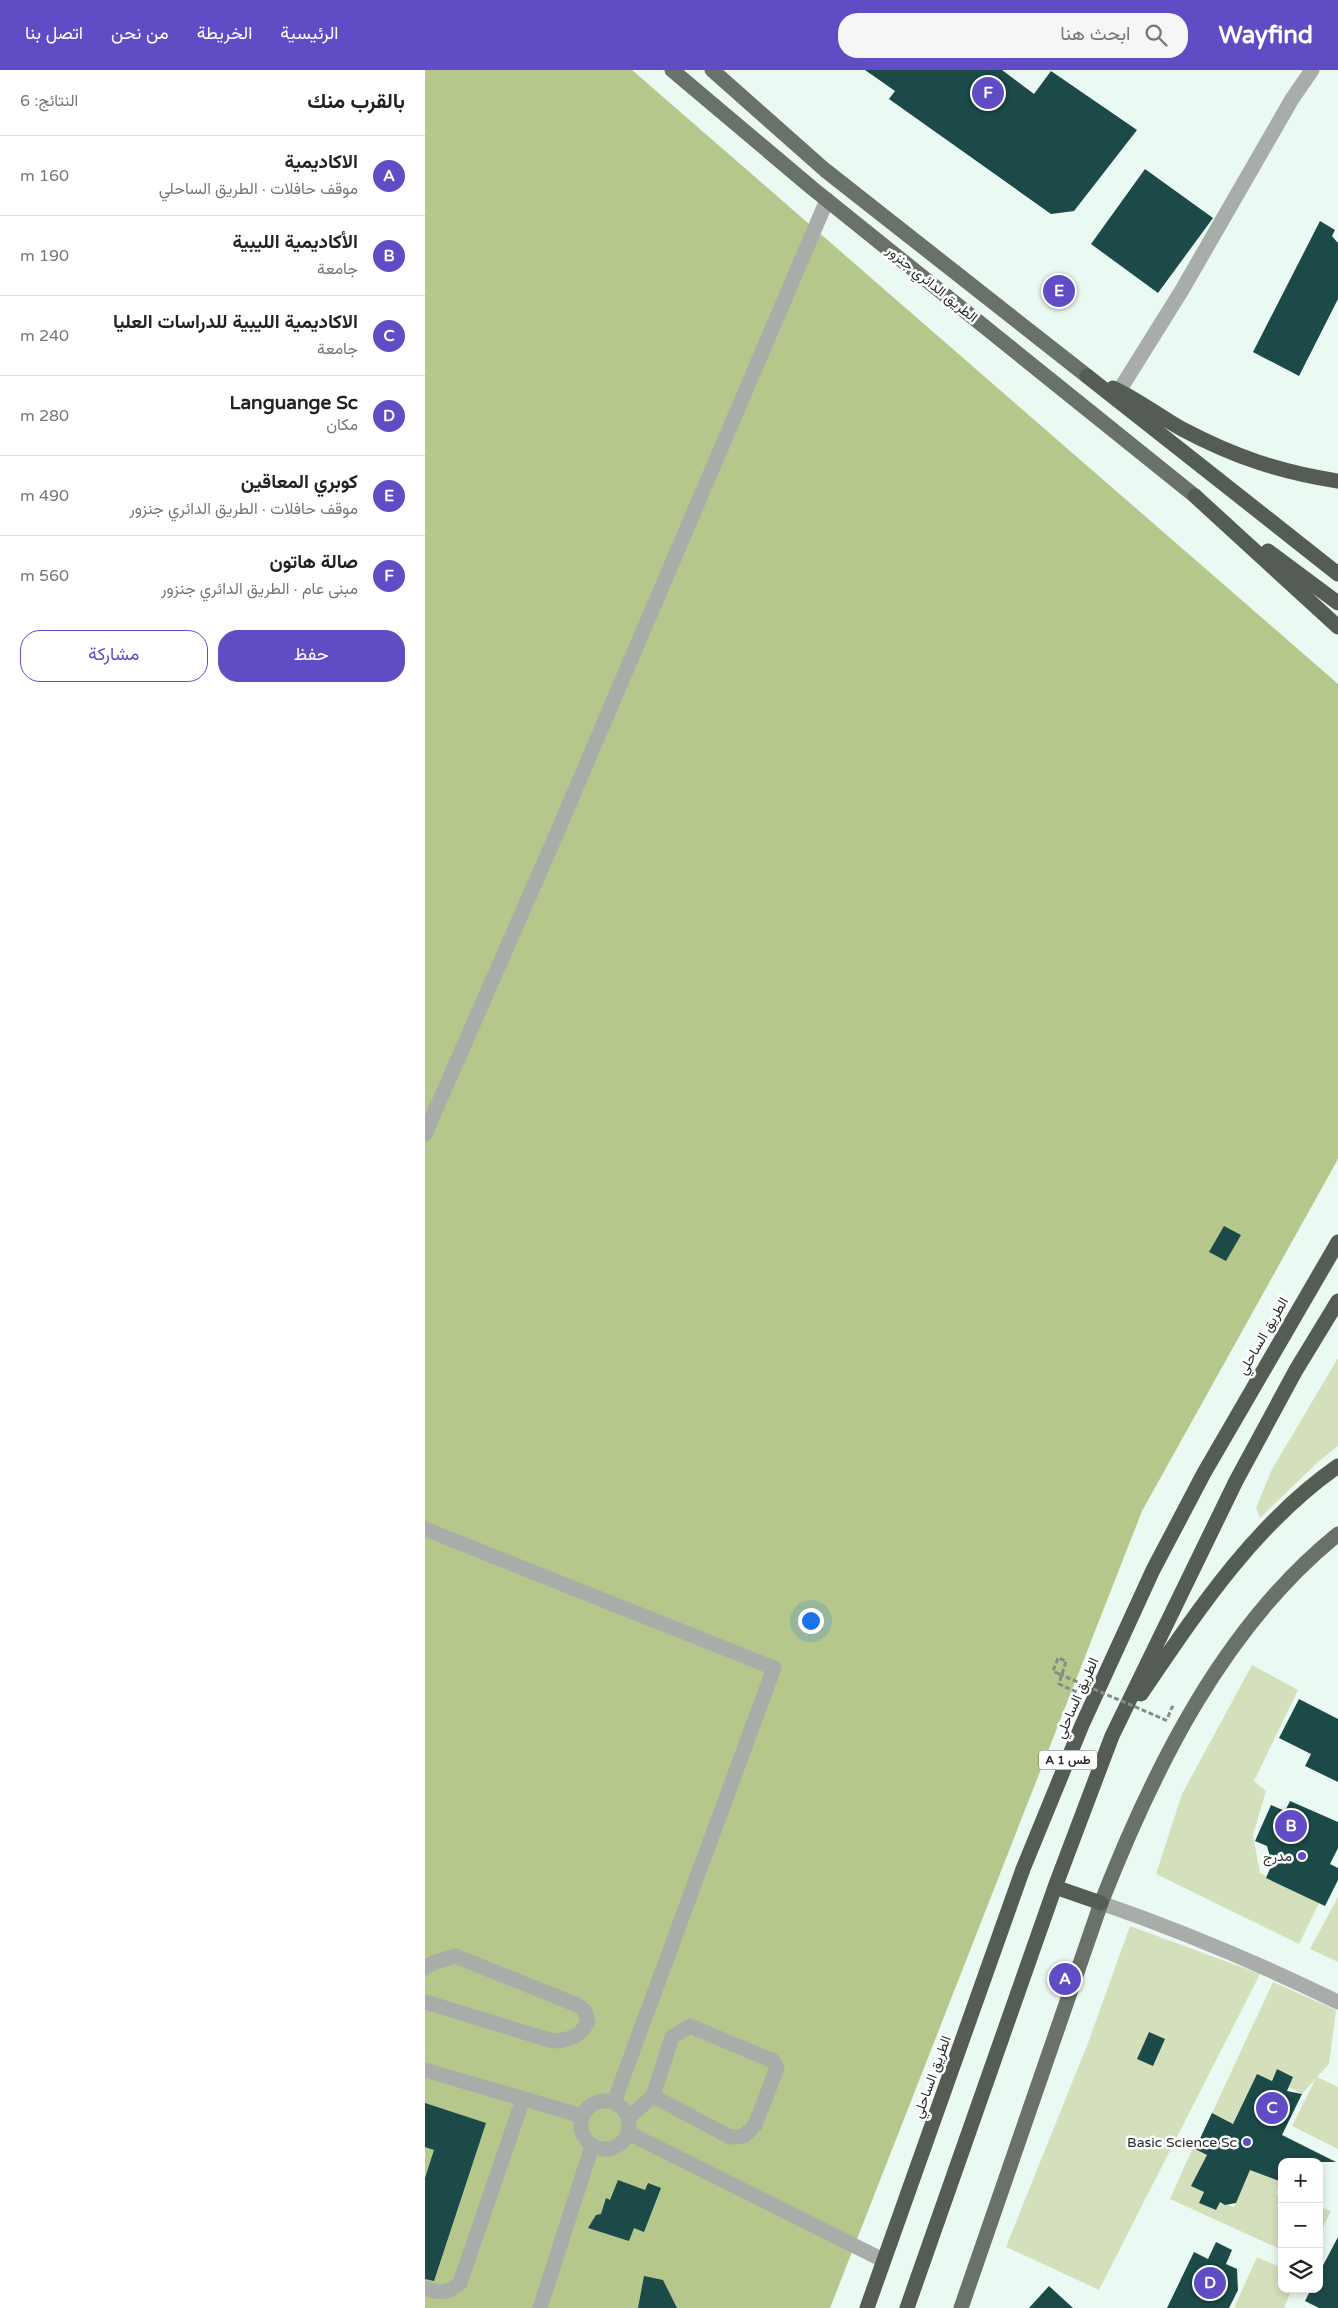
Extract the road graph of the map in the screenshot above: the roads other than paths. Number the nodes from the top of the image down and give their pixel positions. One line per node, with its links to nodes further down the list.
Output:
1 (672, 70): 4 (main road, الطريق الدائري جنزور)
2 (712, 70): 5 (main road, الطريق الدائري جنزور)
3 (1312, 70): 6 (street)
4 (827, 200): 8 (main road, الطريق الدائري جنزور); 12 (street)
5 (1087, 376): 6 (highway); 9 (highway)
6 (1119, 391): 7 (highway)
7 (1338, 481)
8 (1195, 496): 10 (highway); 11 (highway)
9 (1338, 574)
10 (1338, 603)
11 (1338, 627)
12 (425, 1134)
13 (1338, 1242): 31 (highway, الطريق الساحلي / A 1 طس)
14 (1338, 1301): 18 (highway, A 1 طس)
15 (1338, 1466): 18 (highway)
16 (425, 1529): 27 (street)
17 (1338, 1534): 20 (main road)
18 (1112, 1736): 19 (highway, A 1 طس)
19 (1055, 1887): 20 (highway); 35 (highway, A 1 طس)
20 (1101, 1903): 23 (street); 36 (main road)
21 (425, 1968): 22 (street)
22 (425, 2002)
23 (1338, 2002)
24 (425, 2070): 26 (street)
25 (653, 2096): 25 (street); 29 (street)
26 (523, 2099): 28 (street); 32 (street)
27 (614, 2102): 28 (street); 29 (street)
28 (582, 2116): 30 (street)
29 (628, 2126): 30 (street); 31 (street)
30 (592, 2146): 33 (street)
31 (883, 2260): 34 (highway, الطريق الساحلي / A 1 طس)
32 (425, 2288)
33 (540, 2308)
34 (867, 2308)
35 (907, 2308)
36 (961, 2308)

